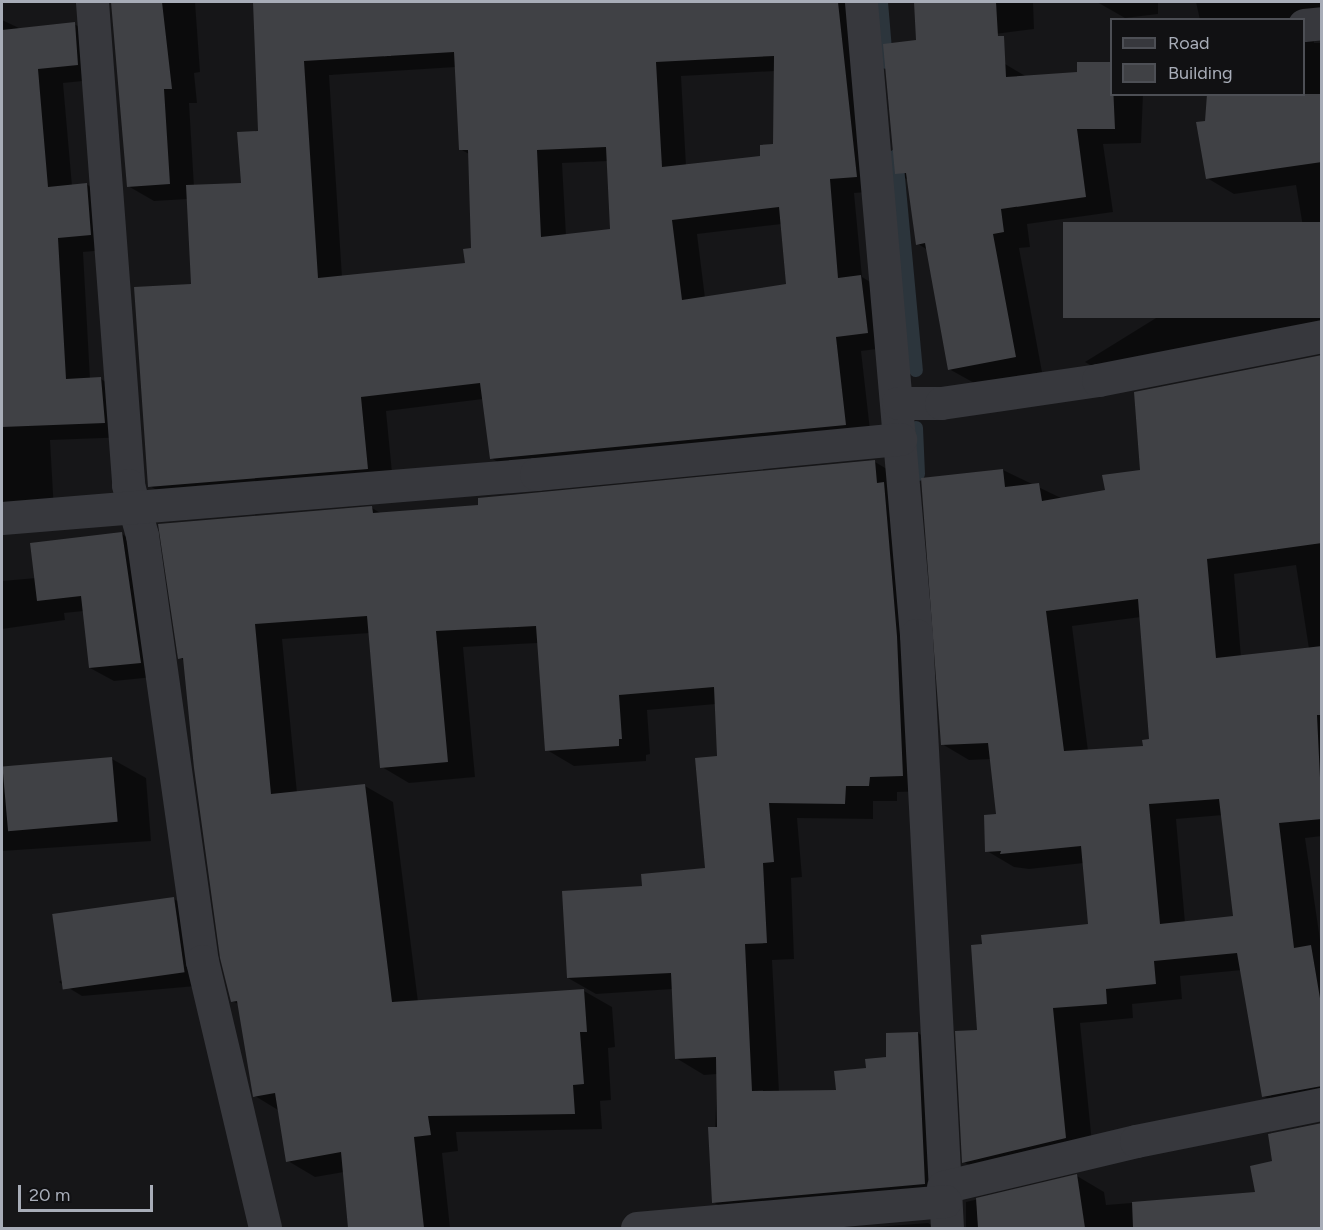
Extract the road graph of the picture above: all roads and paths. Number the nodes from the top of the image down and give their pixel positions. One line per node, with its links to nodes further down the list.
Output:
1 (92, 2): 8 (street)
2 (861, 2): 6 (street)
3 (1322, 23): 4 (street)
4 (1305, 25)
5 (1322, 336): 6 (street)
6 (898, 403): 7 (street)
7 (900, 440): 8 (street); 11 (street)
8 (135, 509): 9 (street); 12 (street)
9 (2, 518)
10 (1322, 1104): 11 (street)
11 (945, 1206): 13 (street)
12 (265, 1228)
13 (637, 1228)

